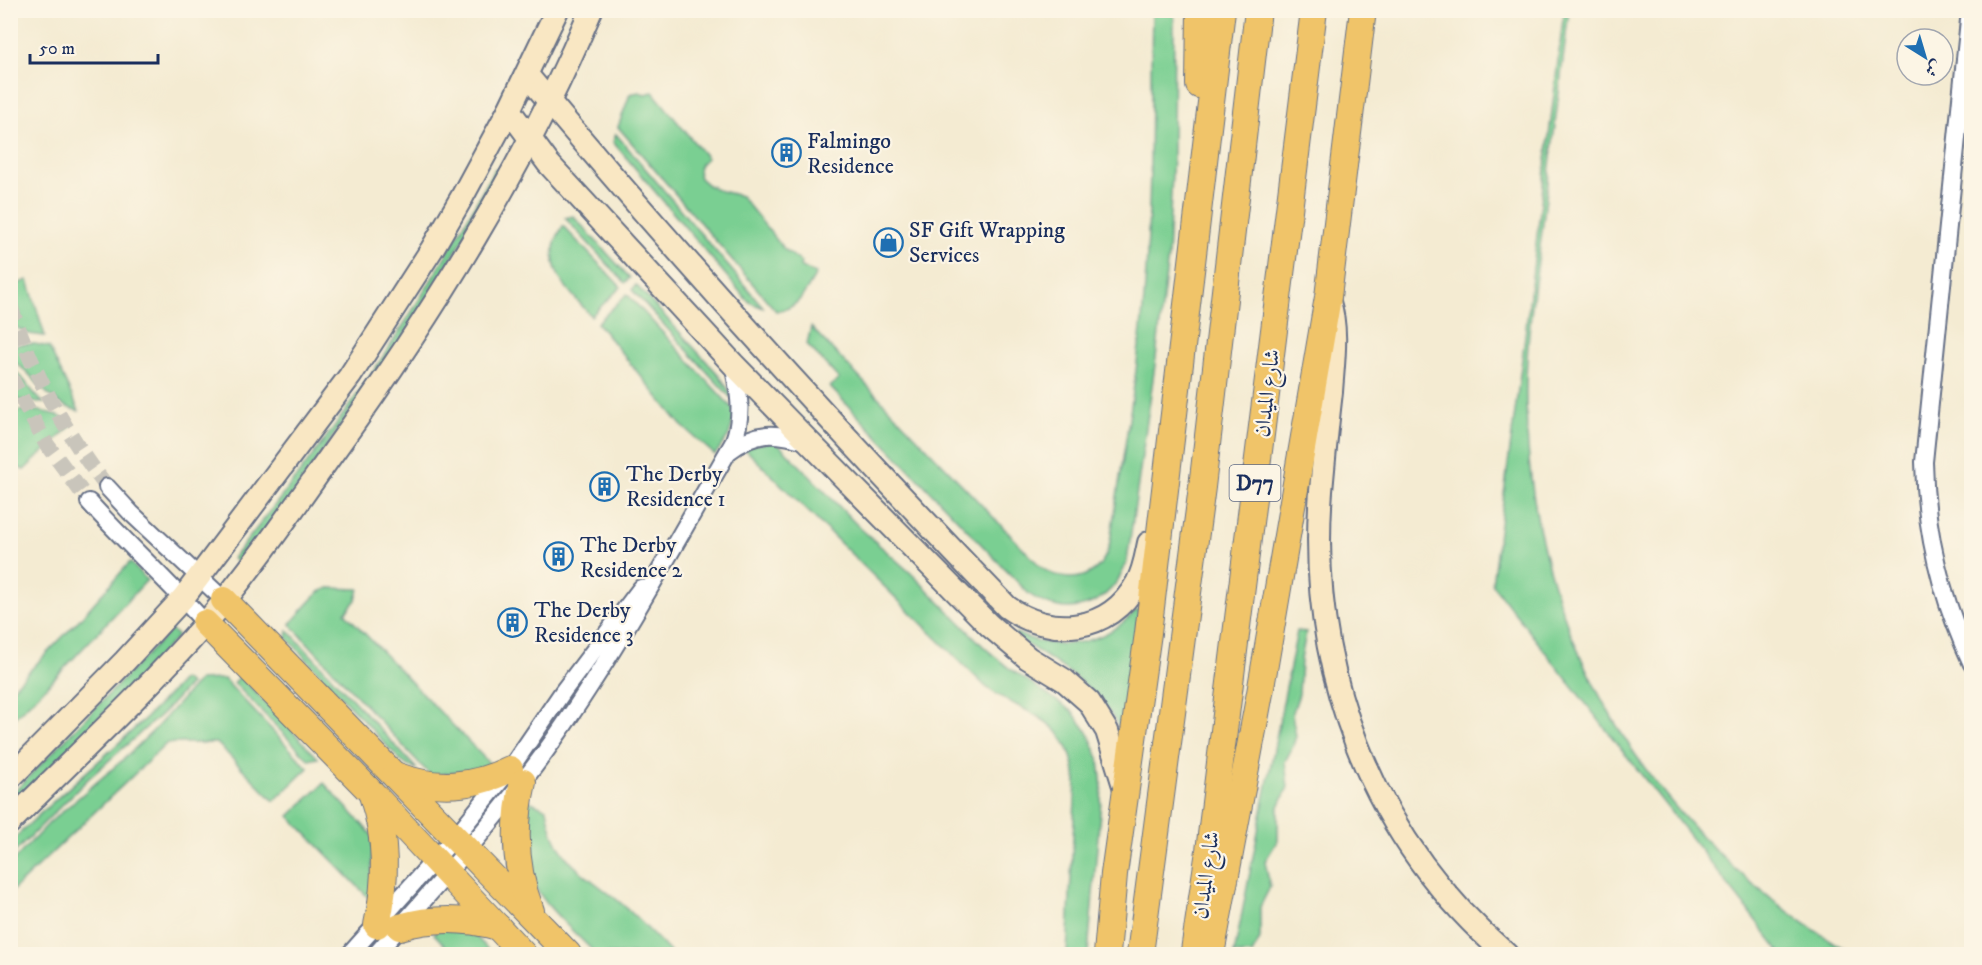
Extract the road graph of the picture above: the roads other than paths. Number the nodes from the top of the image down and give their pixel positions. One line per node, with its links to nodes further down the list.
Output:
1 (557, 10): 9 (street)
2 (591, 10): 10 (street)
3 (1200, 10): 13 (main road)
4 (1222, 10): 13 (main road)
5 (1258, 10): 42 (main road, D77)
6 (1314, 10): 43 (main road, شارع الميدان / D77)
7 (1363, 10): 14 (main road)
8 (1970, 10): 25 (street)
9 (527, 75): 10 (street); 11 (street)
10 (550, 102): 12 (street); 18 (street)
11 (509, 110): 12 (street); 21 (street)
12 (531, 140): 15 (street); 23 (street)
13 (1202, 174): 18 (main road)
14 (1328, 297): 44 (main road); 45 (street)
15 (733, 364): 16 (street); 17 (street)
16 (810, 443): 17 (street); 30 (street)
17 (728, 452): 27 (street)
18 (1167, 472): 30 (main road)
19 (107, 487): 21 (street)
20 (88, 502): 22 (street)
21 (199, 577): 22 (street); 23 (street)
22 (183, 598): 24 (street); 28 (street)
23 (224, 600): 24 (street); 26 (main road)
24 (205, 623): 29 (main road); 31 (street)
25 (1971, 664)
26 (395, 774): 27 (main road); 32 (main road)
27 (517, 775): 32 (street); 34 (main road)
28 (10, 778)
29 (371, 792): 33 (main road); 35 (main road)
30 (1126, 793): 41 (main road)
31 (10, 822)
32 (462, 843): 33 (street); 34 (main road)
33 (442, 867): 35 (street); 35 (street); 36 (main road)
34 (533, 917): 40 (main road)
35 (389, 926): 36 (main road); 37 (street); 38 (street)
36 (498, 927): 39 (main road)
37 (350, 954)
38 (376, 954)
39 (524, 954)
40 (568, 954)
41 (1107, 954)
42 (1140, 954)
43 (1194, 954)
44 (1210, 954)
45 (1506, 954)

